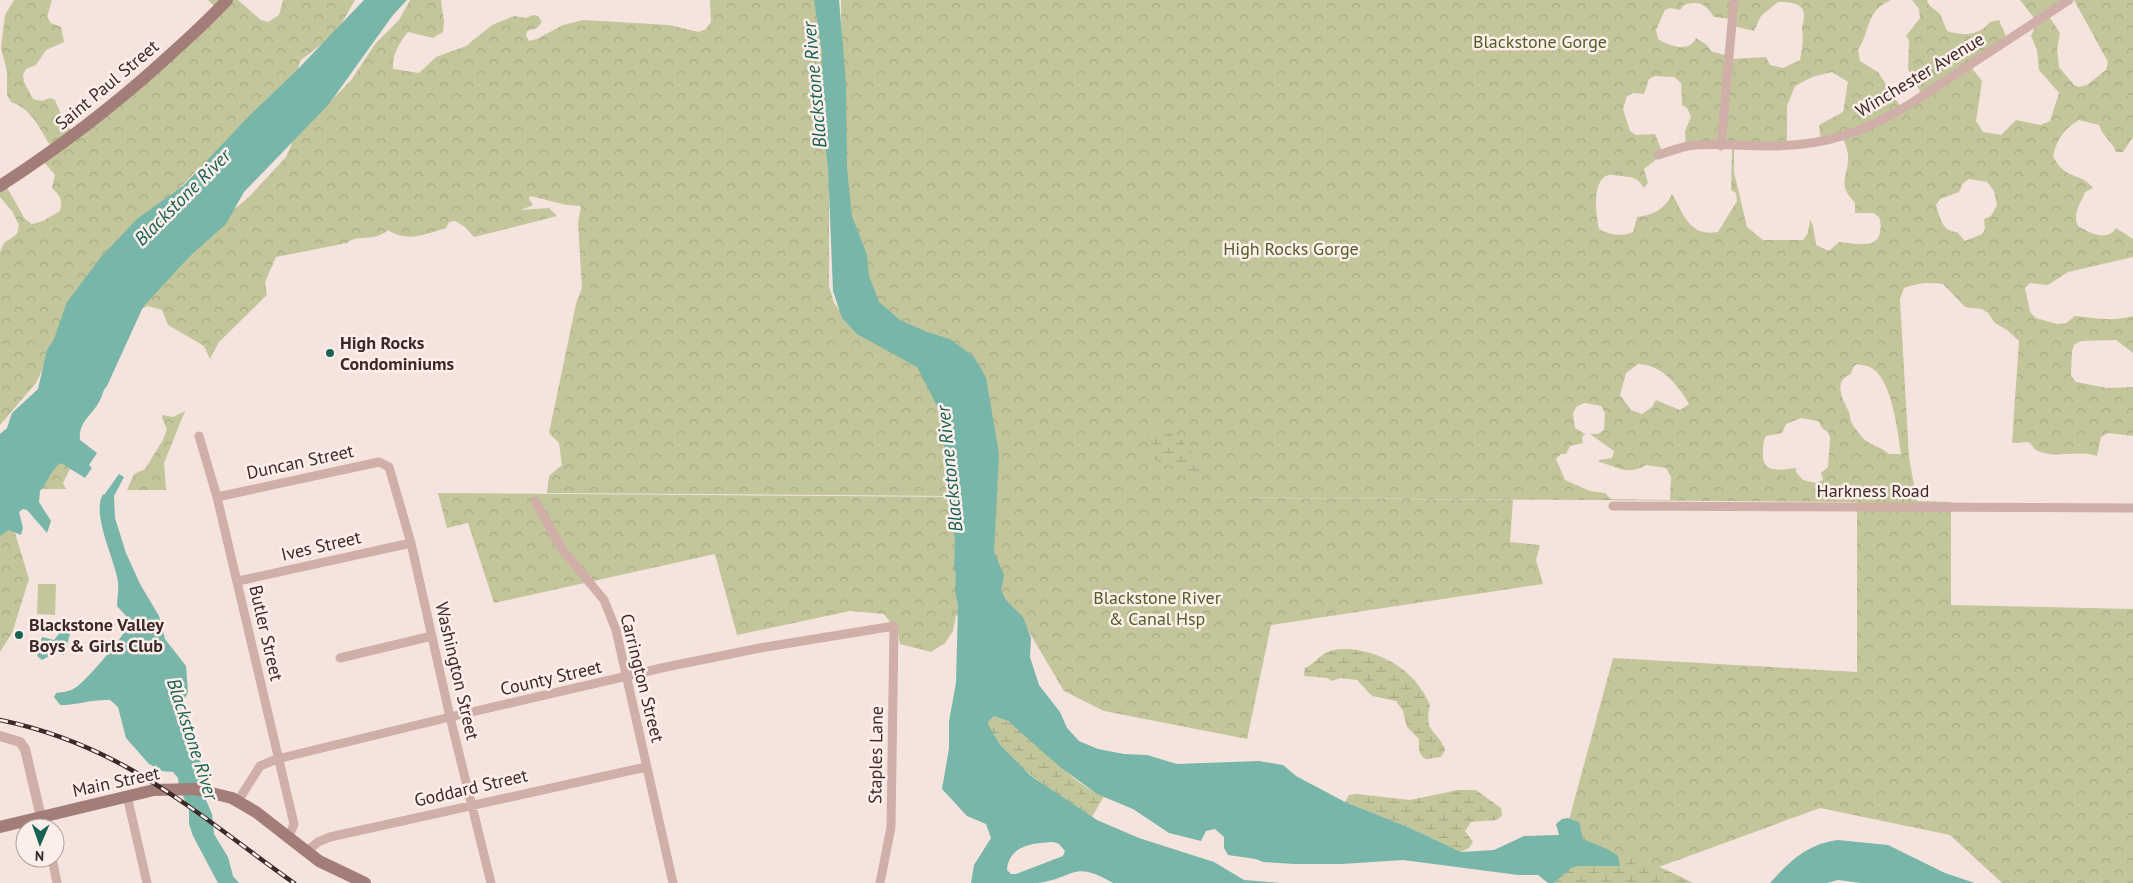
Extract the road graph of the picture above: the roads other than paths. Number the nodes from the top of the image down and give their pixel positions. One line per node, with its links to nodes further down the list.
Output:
1 (227, 0): 6 (main road, Saint Paul Street)
2 (1734, 0): 4 (street)
3 (2069, 0): 4 (street, Winchester Avenue)
4 (1721, 146): 5 (street, Winchester Avenue)
5 (1658, 155)
6 (0, 186)
7 (199, 436): 9 (street, Butler Street)
8 (389, 468): 9 (street, Duncan Street); 13 (street, Washington Street)
9 (217, 497): 14 (street, Butler Street)
10 (535, 501): 18 (street, Carrington Street)
11 (1612, 506): 12 (street, Harkness Road)
12 (2133, 508)
13 (411, 543): 14 (street, Ives Street); 16 (street, Washington Street)
14 (238, 581): 21 (street, Butler Street)
15 (894, 626): 18 (street, County Street); 38 (street, Staples Lane)
16 (432, 636): 17 (street); 19 (street, Washington Street)
17 (340, 658)
18 (627, 677): 19 (street, County Street); 22 (street, Carrington Street)
19 (450, 716): 21 (street, County Street); 25 (street, Washington Street)
20 (0, 736): 26 (street)
21 (279, 758): 24 (street, County Street); 30 (street, Butler Street)
22 (646, 767): 25 (street, Goddard Street); 37 (street, Carrington Street)
23 (127, 796): 24 (main road, Main Street); 27 (main road, Main Street); 34 (street)
24 (235, 800): 30 (main road, Main Street)
25 (472, 805): 31 (street, Goddard Street); 36 (street, Washington Street)
26 (42, 818)
27 (56, 818)
28 (15, 825): 29 (main road, Main Street)
29 (0, 826)
30 (289, 837): 31 (main road, Main Street)
31 (306, 852): 35 (main road, Main Street)
32 (54, 868): 33 (street)
33 (57, 883)
34 (147, 883)
35 (365, 883)
36 (491, 883)
37 (672, 883)
38 (880, 883)

